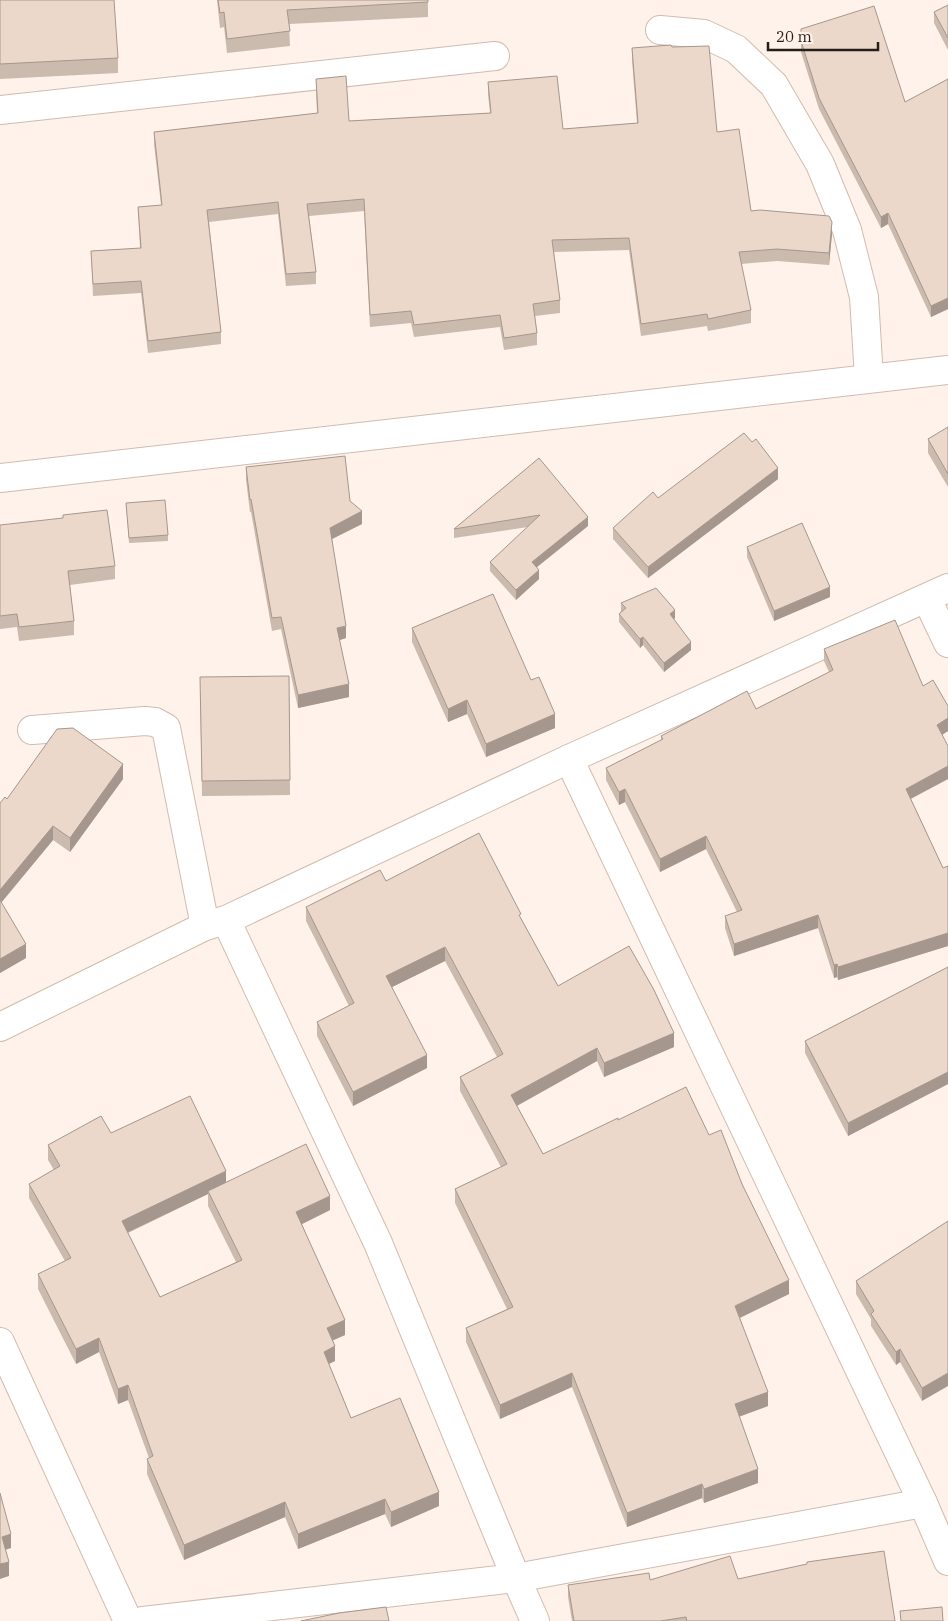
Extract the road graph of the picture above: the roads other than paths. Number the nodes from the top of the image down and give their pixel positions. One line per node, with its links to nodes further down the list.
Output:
1 (660, 30): 5 (street)
2 (495, 56): 3 (street)
3 (0, 110)
4 (948, 370): 5 (street)
5 (869, 378): 6 (street)
6 (0, 478)
7 (937, 594): 8 (street); 10 (street)
8 (948, 643)
9 (32, 730): 11 (street)
10 (569, 759): 11 (street); 14 (street)
11 (216, 923): 12 (street); 16 (street)
12 (0, 1027)
13 (0, 1342): 17 (street)
14 (923, 1503): 15 (street); 16 (street)
15 (948, 1561)
16 (516, 1578): 18 (street); 19 (street)
17 (128, 1621)
18 (143, 1621)
19 (535, 1621)

